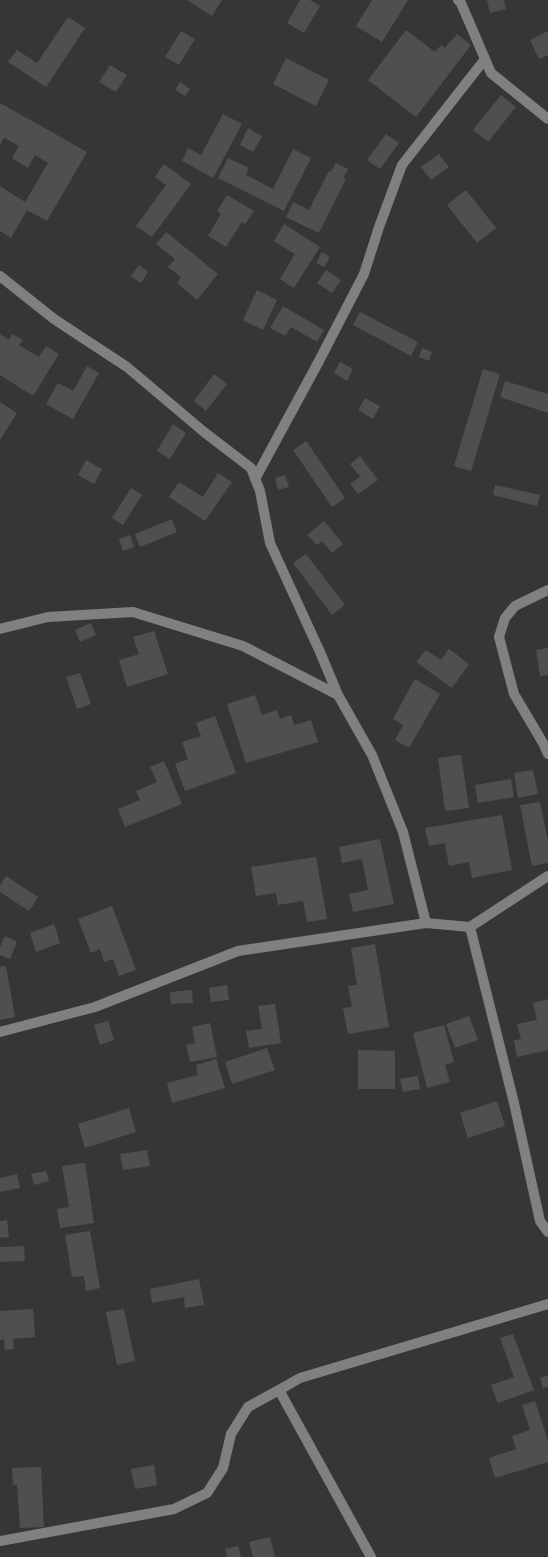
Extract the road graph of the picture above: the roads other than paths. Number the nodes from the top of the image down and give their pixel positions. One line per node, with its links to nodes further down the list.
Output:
1 (458, 0): 2 (street)
2 (485, 59): 3 (street); 5 (street)
3 (548, 119)
4 (0, 276): 5 (street)
5 (255, 478): 8 (street)
6 (548, 590): 9 (street)
7 (0, 629): 8 (street)
8 (338, 695): 11 (street)
9 (548, 754)
10 (548, 876): 12 (street)
11 (426, 923): 12 (street); 13 (street)
12 (470, 927): 14 (street)
13 (0, 1032)
14 (548, 1232)
15 (548, 1304): 16 (street)
16 (279, 1390): 17 (street); 18 (street)
17 (0, 1541)
18 (371, 1557)

